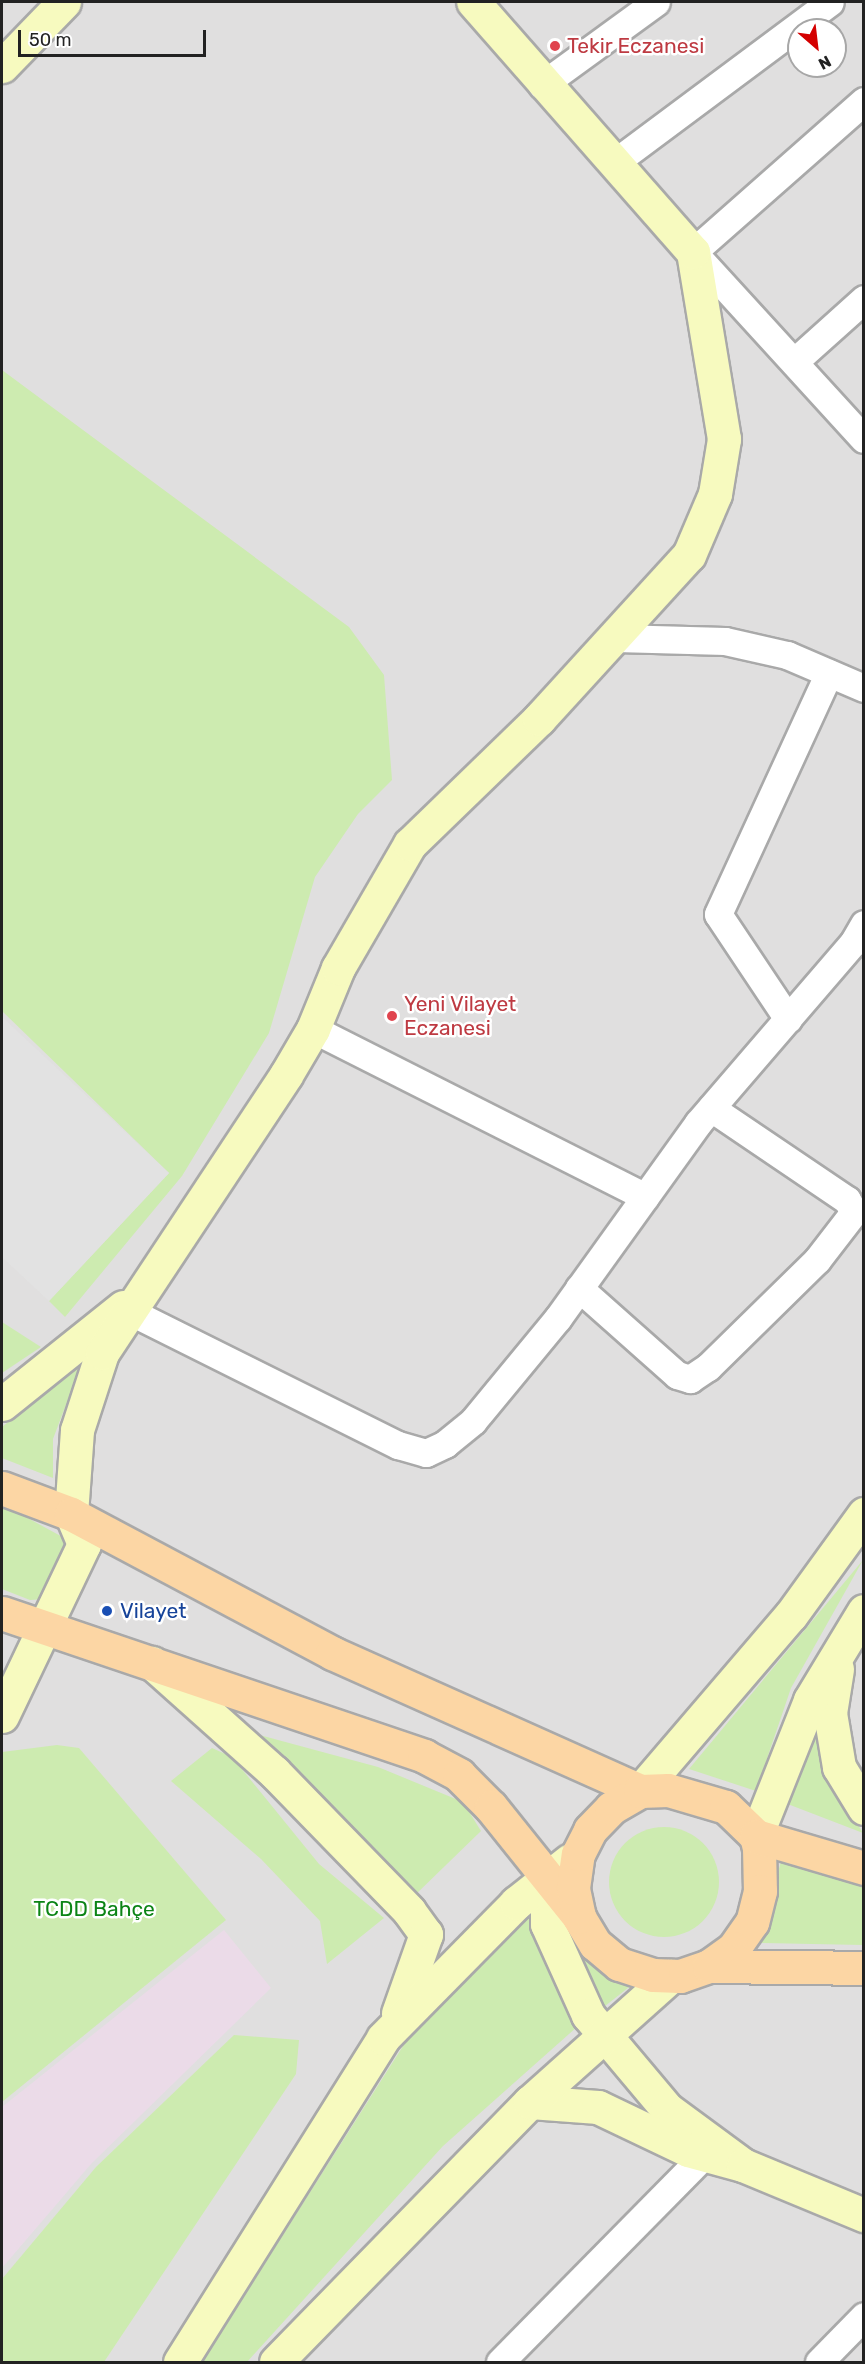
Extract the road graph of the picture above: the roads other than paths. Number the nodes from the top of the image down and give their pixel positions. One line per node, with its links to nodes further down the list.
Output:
1 (64, 2): 5 (main road)
2 (473, 2): 6 (main road)
3 (656, 2): 6 (street)
4 (830, 2): 8 (street)
5 (2, 66)
6 (542, 86): 8 (main road)
7 (864, 101): 9 (street)
8 (614, 163): 9 (main road)
9 (693, 252): 11 (street); 13 (main road)
10 (864, 299): 11 (street)
11 (795, 361): 12 (street)
12 (864, 439)
13 (616, 638): 14 (street); 18 (main road)
14 (829, 673): 15 (street); 17 (street)
15 (864, 688)
16 (860, 939): 17 (street)
17 (788, 1018): 19 (street)
18 (313, 1029): 20 (street); 22 (main road)
19 (711, 1108): 20 (street); 21 (street)
20 (645, 1197): 21 (street)
21 (579, 1288): 22 (street)
22 (132, 1305): 23 (main road); 25 (main road)
23 (2, 1404)
24 (2, 1488): 25 (main road)
25 (71, 1514): 29 (main road); 33 (main road)
26 (864, 1514): 33 (main road)
27 (864, 1611): 30 (main road)
28 (2, 1613): 29 (main road)
29 (43, 1626): 31 (main road); 32 (main road)
30 (841, 1644): 34 (main road); 35 (main road)
31 (152, 1663): 38 (main road); 43 (main road)
32 (2, 1716)
33 (640, 1791): 35 (main road); 36 (main road)
34 (864, 1808)
35 (756, 1836): 37 (main road); 40 (main road)
36 (578, 1854): 38 (main road); 39 (main road)
37 (864, 1868)
38 (547, 1878): 39 (main road); 43 (main road); 44 (main road)
39 (579, 1917): 42 (main road)
40 (709, 1966): 41 (main road); 42 (main road)
41 (864, 1968)
42 (671, 1976): 44 (main road)
43 (391, 2029): 49 (main road)
44 (604, 2034): 45 (main road); 46 (main road)
45 (530, 2102): 46 (main road); 50 (main road)
46 (710, 2149): 47 (main road); 51 (street)
47 (864, 2215)
48 (864, 2316): 52 (street)
49 (187, 2353)
50 (276, 2362)
51 (500, 2362)
52 (819, 2362)

